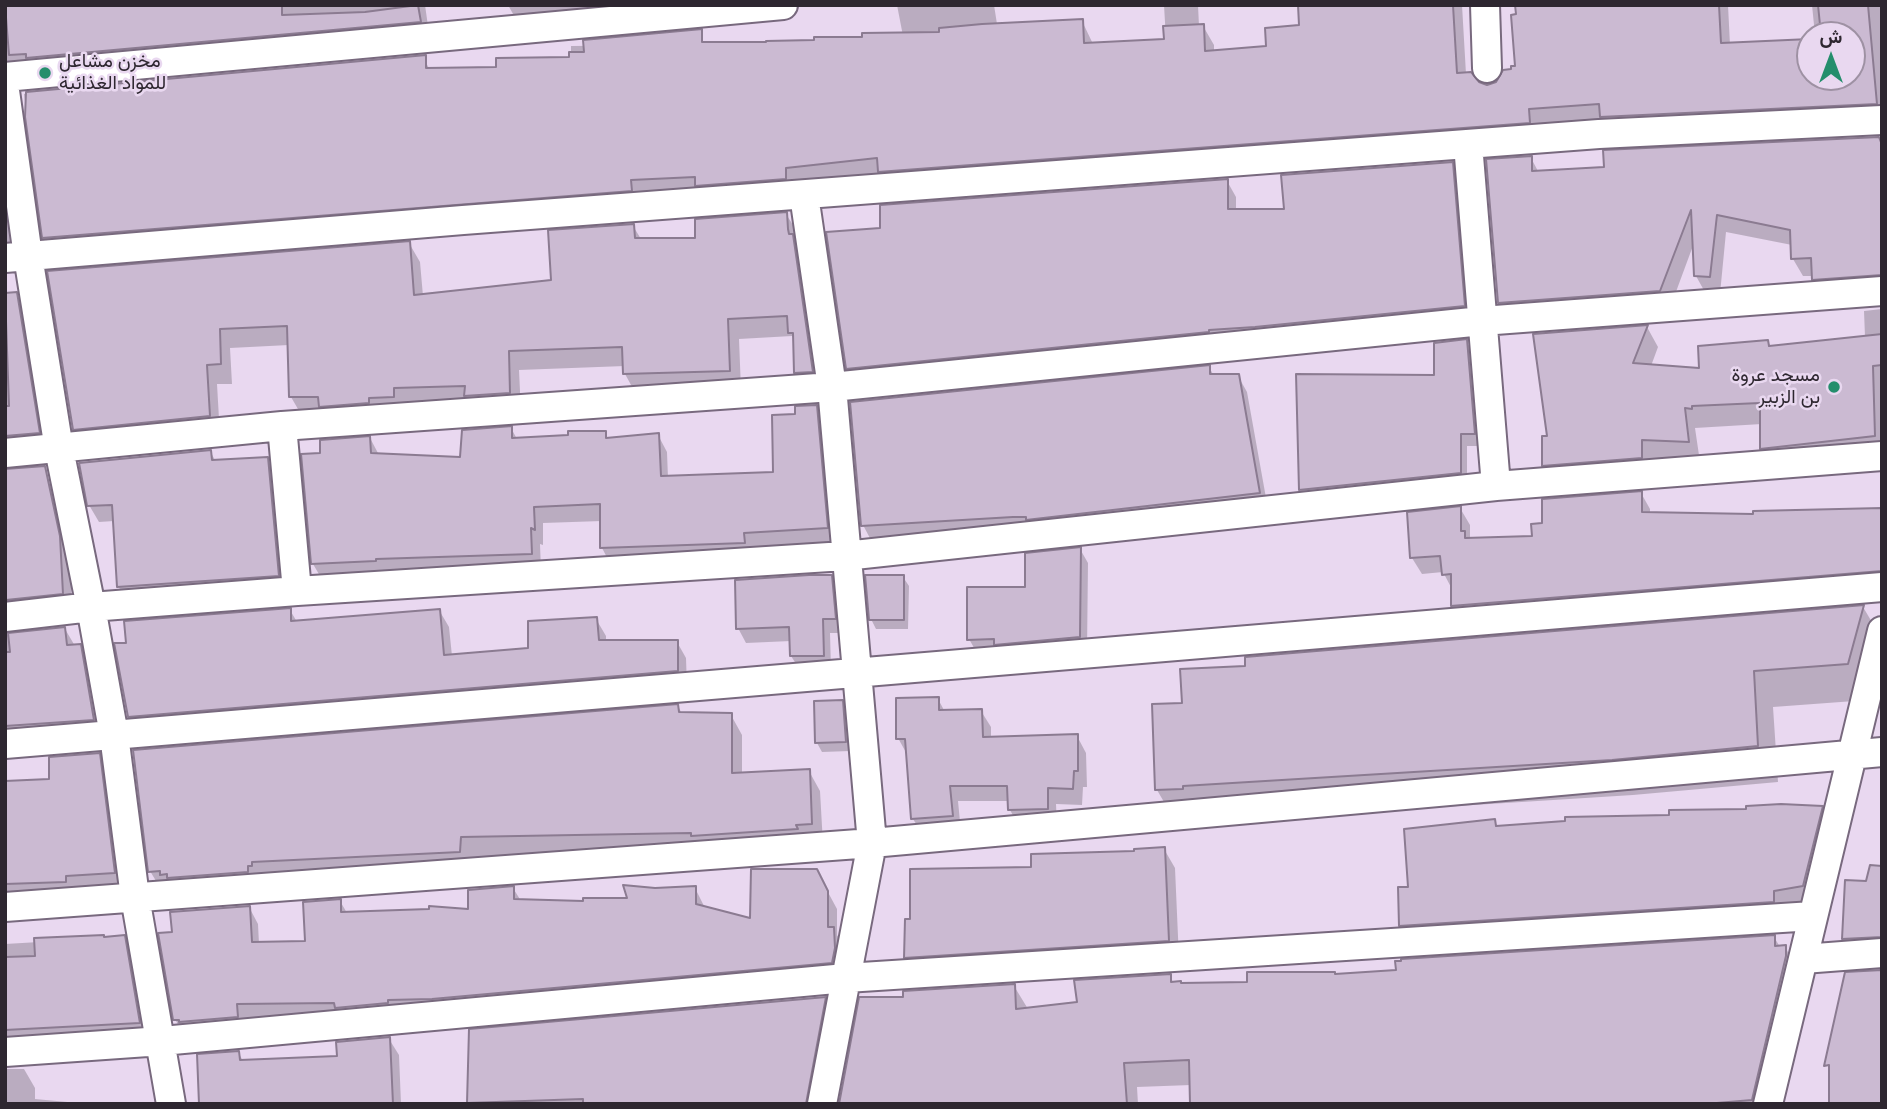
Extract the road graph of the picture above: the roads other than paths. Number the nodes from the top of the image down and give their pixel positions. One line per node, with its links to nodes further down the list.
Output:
1 (783, 5): 4 (street)
2 (1485, 5): 3 (street)
3 (1488, 68)
4 (5, 77)
5 (5, 91): 9 (street)
6 (1882, 120): 7 (street)
7 (1468, 144): 8 (street); 11 (street)
8 (804, 195): 9 (street); 12 (street)
9 (17, 257): 14 (street)
10 (1882, 291): 11 (street)
11 (1482, 321): 12 (street); 17 (street)
12 (832, 387): 13 (street); 18 (street)
13 (282, 426): 14 (street); 20 (street)
14 (59, 449): 15 (street); 21 (street)
15 (5, 453)
16 (1882, 456): 17 (street)
17 (1496, 486): 18 (street)
18 (845, 556): 20 (street); 24 (street)
19 (1882, 587): 24 (street)
20 (297, 591): 21 (street)
21 (91, 607): 22 (street); 25 (street)
22 (5, 617)
23 (1882, 631): 28 (street)
24 (855, 673): 25 (street); 29 (street)
25 (114, 735): 26 (street); 30 (street)
26 (5, 744)
27 (1882, 752): 28 (street)
28 (1853, 754): 29 (street); 32 (street)
29 (872, 843): 30 (street); 35 (street)
30 (135, 897): 31 (street); 36 (street)
31 (5, 907)
32 (1813, 916): 34 (street); 35 (street)
33 (1882, 954): 34 (street)
34 (1803, 959): 40 (street)
35 (846, 978): 36 (street); 39 (street)
36 (162, 1041): 37 (street); 38 (street)
37 (5, 1052)
38 (171, 1104)
39 (822, 1104)
40 (1768, 1104)

